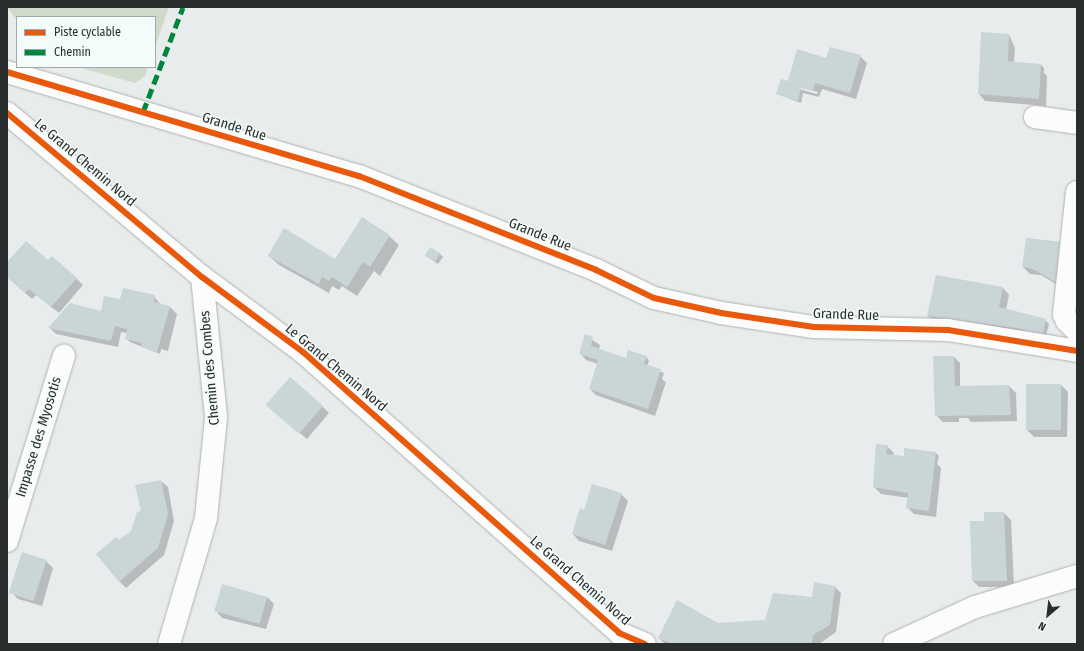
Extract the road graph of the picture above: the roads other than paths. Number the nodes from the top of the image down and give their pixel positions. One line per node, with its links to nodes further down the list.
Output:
1 (7, 72): 8 (street, Grande Rue)
2 (7, 113): 6 (street, Le Grand Chemin Nord)
3 (1035, 117): 4 (street)
4 (1077, 123)
5 (1077, 192): 7 (street)
6 (202, 278): 12 (street, Chemin des Combes); 13 (street, Le Grand Chemin Nord)
7 (1077, 331)
8 (1077, 351)
9 (64, 356): 10 (street, Impasse des Myosotis)
10 (7, 541)
11 (1077, 576): 14 (street)
12 (169, 644)
13 (645, 644)
14 (894, 644)

